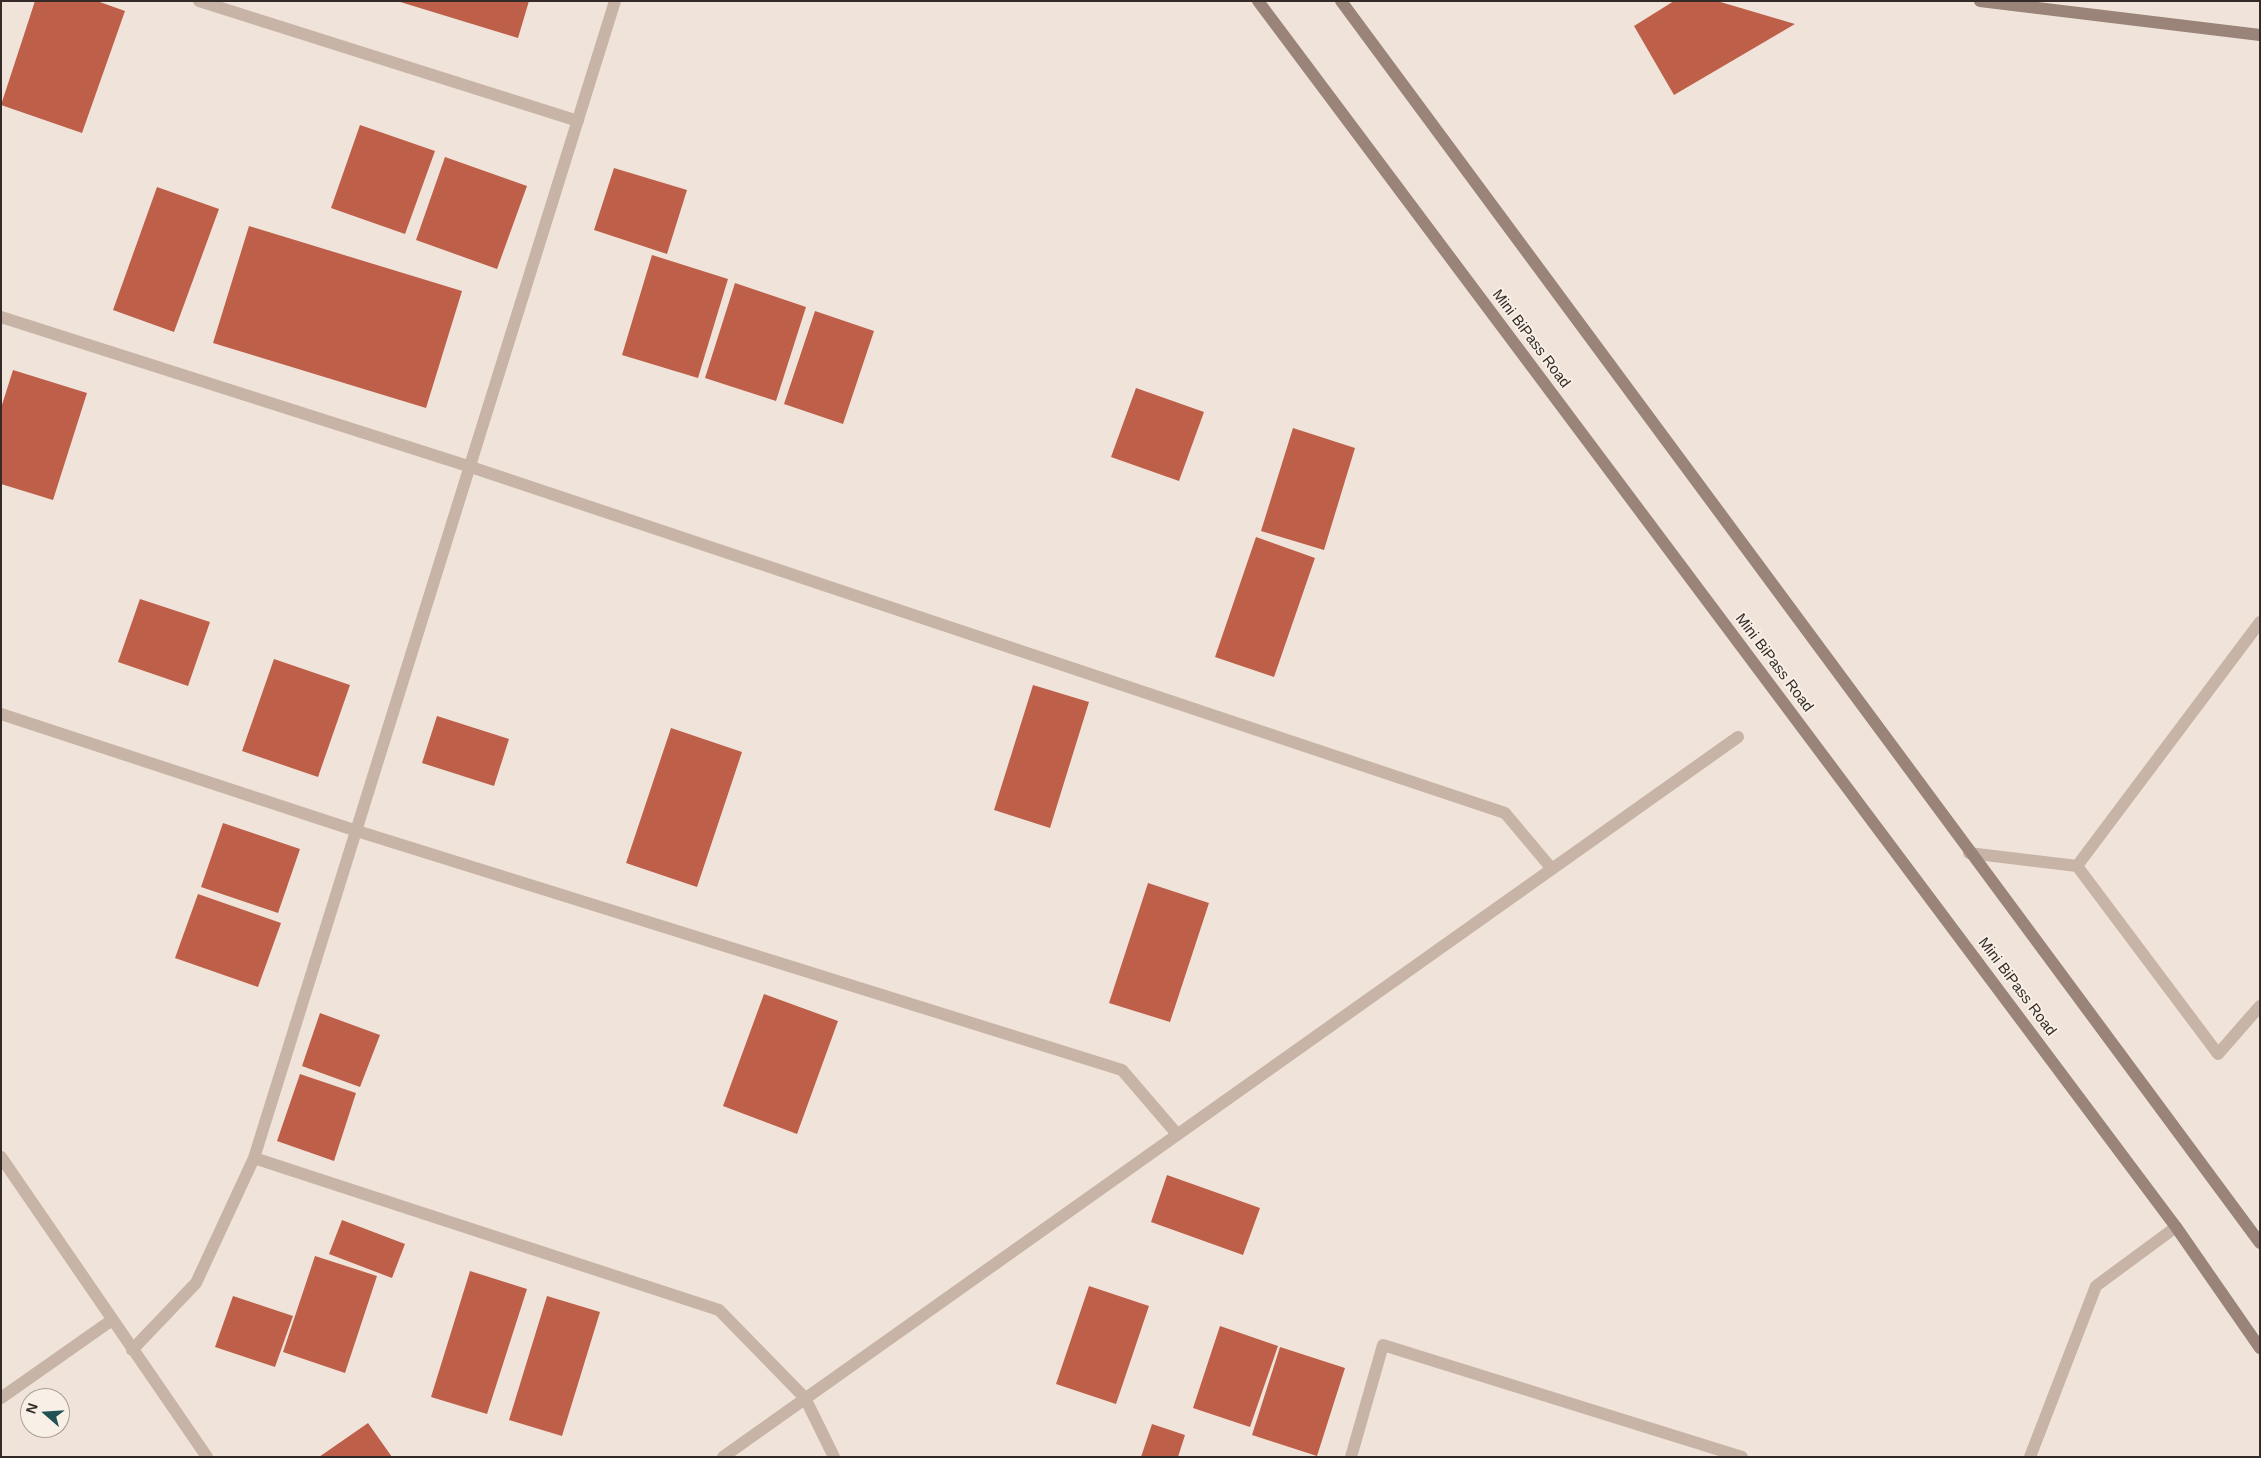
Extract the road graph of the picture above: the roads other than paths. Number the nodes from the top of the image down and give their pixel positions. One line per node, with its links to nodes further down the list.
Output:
1 (199, 1): 7 (street)
2 (615, 1): 7 (street)
3 (1258, 1): 21 (street, Mini BiPass Road)
4 (1341, 1): 14 (street)
5 (1980, 1): 6 (street)
6 (2260, 35)
7 (578, 121): 9 (street)
8 (1, 317): 9 (street)
9 (471, 467): 13 (street); 16 (street)
10 (2260, 622): 15 (street)
11 (1, 714): 13 (street)
12 (1738, 737): 16 (street)
13 (357, 831): 18 (street); 20 (street)
14 (1969, 853): 15 (street); 22 (street)
15 (2077, 866): 17 (street)
16 (1552, 869): 18 (street)
17 (2260, 1006)
18 (1177, 1134): 27 (street)
19 (1, 1158): 23 (street)
20 (254, 1158): 25 (street); 27 (street)
21 (2176, 1227): 24 (street, Mini BiPass Road); 33 (street)
22 (2260, 1243)
23 (112, 1320): 25 (street); 26 (street)
24 (2260, 1348)
25 (132, 1350): 28 (street)
26 (1, 1398)
27 (805, 1398): 29 (street); 30 (street)
28 (207, 1457)
29 (723, 1457)
30 (834, 1457)
31 (1351, 1457): 32 (street)
32 (1742, 1457)
33 (2030, 1457)

